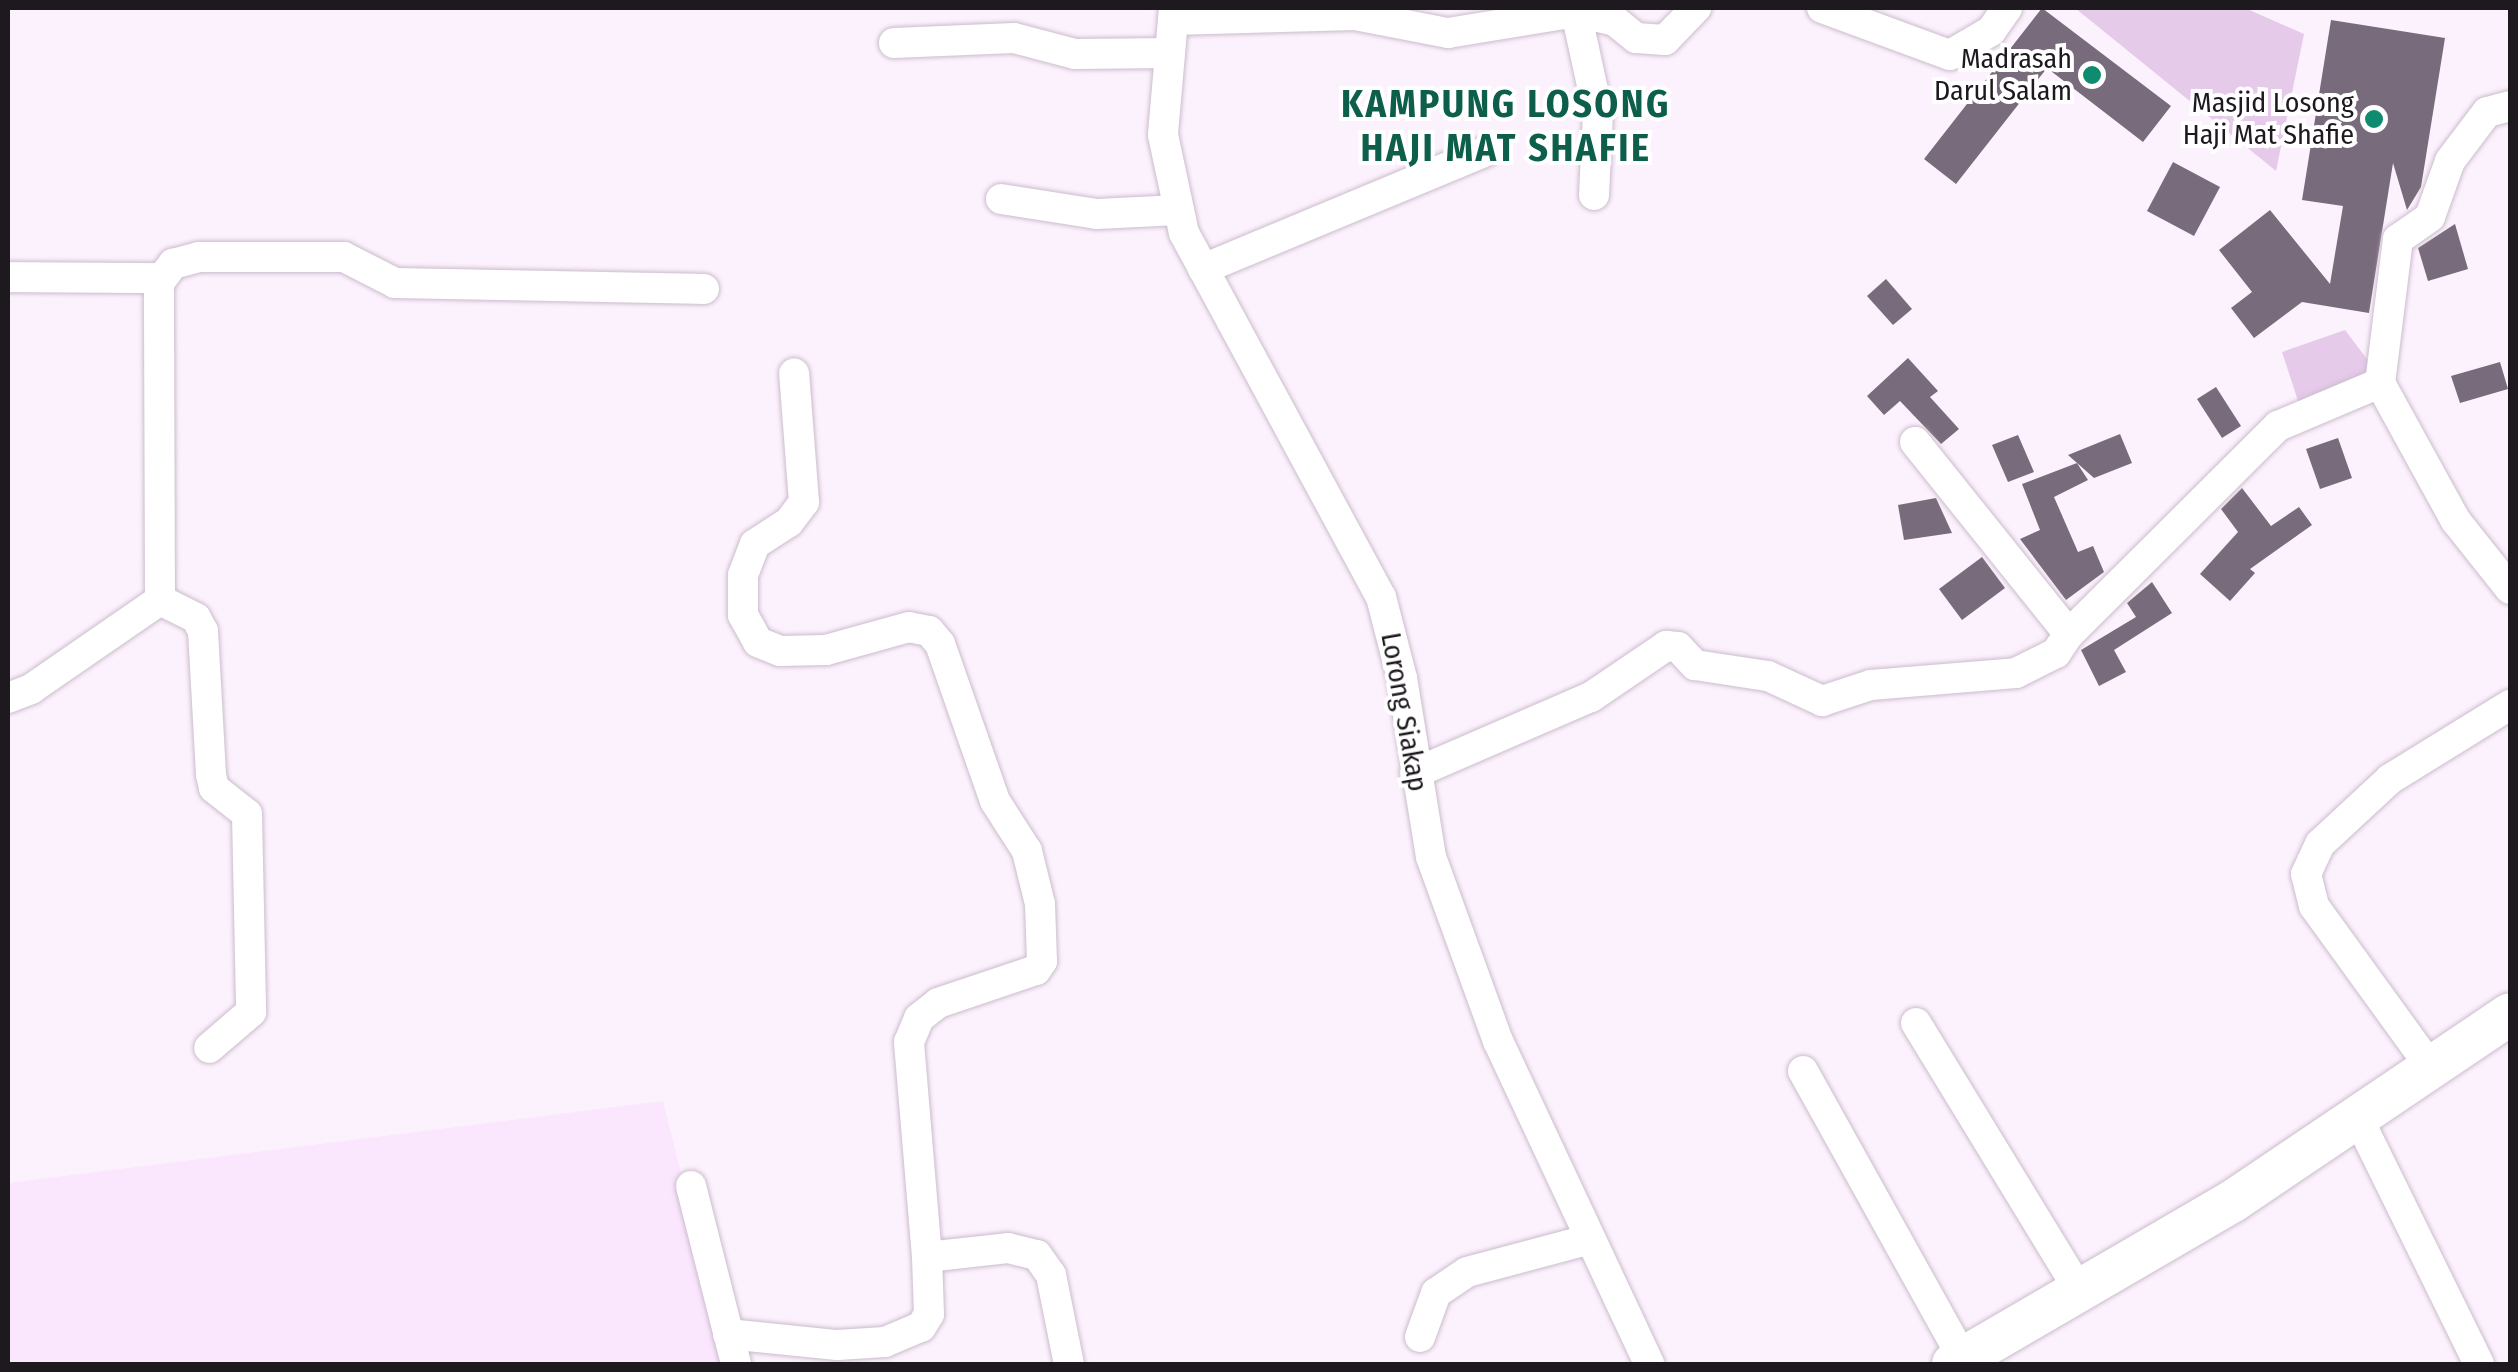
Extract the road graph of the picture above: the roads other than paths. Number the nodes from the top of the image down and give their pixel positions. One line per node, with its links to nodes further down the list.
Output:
1 (1696, 8): 4 (street)
2 (1822, 8): 3 (street)
3 (2007, 8)
4 (1576, 12): 5 (street); 10 (street)
5 (1174, 14): 7 (street, Lorong Siakap)
6 (894, 43): 7 (street)
7 (1170, 53): 12 (street, Lorong Siakap)
8 (2510, 106): 18 (street)
9 (1487, 150): 13 (street)
10 (1594, 195)
11 (1001, 199): 12 (street)
12 (1179, 210): 13 (street, Lorong Siakap)
13 (1203, 269): 25 (street, Lorong Siakap)
14 (8, 278): 15 (street)
15 (160, 278): 16 (street); 21 (street)
16 (704, 290)
17 (794, 373): 34 (street)
18 (2380, 383): 20 (street); 22 (street)
19 (1915, 442): 22 (street)
20 (2510, 589)
21 (160, 600): 23 (street); 28 (street)
22 (2069, 634): 25 (street)
23 (8, 698)
24 (2510, 705): 29 (street)
25 (1415, 773): 33 (street, Lorong Siakap)
26 (2510, 1014): 29 (street)
27 (1916, 1023): 35 (street)
28 (210, 1048)
29 (2432, 1069): 31 (street)
30 (1804, 1072): 38 (street)
31 (2358, 1118): 35 (street); 42 (street)
32 (691, 1186): 36 (street)
33 (1587, 1240): 37 (street); 41 (street, Lorong Siakap)
34 (927, 1257): 36 (street); 40 (street)
35 (2079, 1290): 38 (street)
36 (728, 1334): 39 (street)
37 (1420, 1336)
38 (1958, 1362)
39 (736, 1364)
40 (1069, 1364)
41 (1649, 1364)
42 (2479, 1364)

